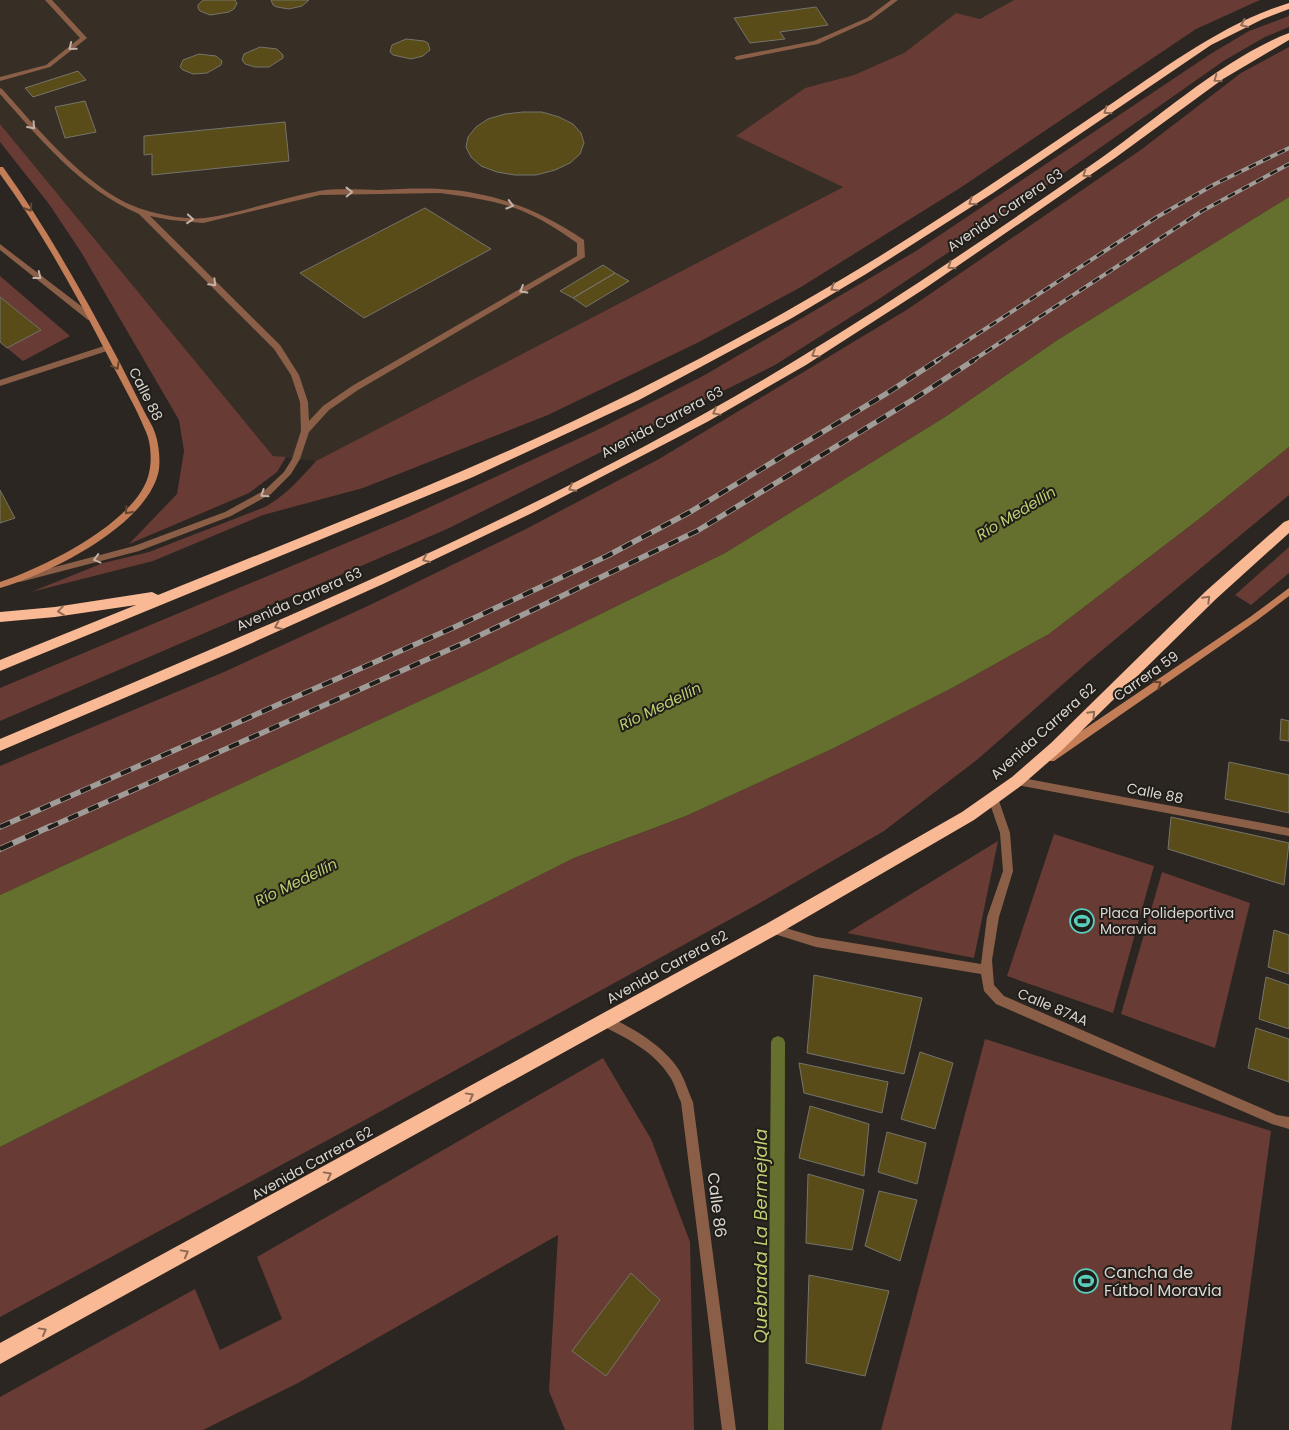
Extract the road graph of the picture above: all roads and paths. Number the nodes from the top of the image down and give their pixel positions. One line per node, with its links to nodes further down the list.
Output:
1 (48, 0): 6 (street, one-way to 6)
2 (895, 0): 5 (street)
3 (1289, 6): 18 (highway, Avenida Carrera 63, one-way to 18)
4 (1289, 36): 21 (highway, Avenida Carrera 63, one-way to 21)
5 (737, 58)
6 (0, 79)
7 (0, 90): 9 (street, one-way to 9)
8 (0, 169): 11 (street, Calle 88, one-way to 11)
9 (142, 212): 14 (street, one-way to 14); 14 (street, one-way to 14)
10 (0, 246): 11 (street, one-way to 11)
11 (91, 318): 12 (street, Calle 88)
12 (107, 348): 13 (street); 16 (street, Calle 88, one-way to 16)
13 (0, 383)
14 (305, 431): 16 (street, one-way to 16)
15 (1289, 525): 22 (highway, Avenida Carrera 62, one-way to 15)
16 (2, 584)
17 (1289, 591): 22 (street, Carrera 59, one-way to 17)
18 (179, 593): 19 (highway, one-way to 19); 20 (highway, Avenida Carrera 63)
19 (0, 617)
20 (0, 666)
21 (0, 745)
22 (1017, 782): 23 (highway, Avenida Carrera 62); 24 (street, Calle 88)
23 (993, 798): 25 (highway, Avenida Carrera 62); 26 (street, Calle 87AA)
24 (1289, 832)
25 (772, 929): 26 (street); 27 (highway, Avenida Carrera 62)
26 (987, 970): 28 (street, Calle 87AA)
27 (605, 1021): 29 (highway, Avenida Carrera 62, one-way to 27); 30 (street, Calle 86)
28 (1289, 1124)
29 (0, 1354)
30 (729, 1430)

